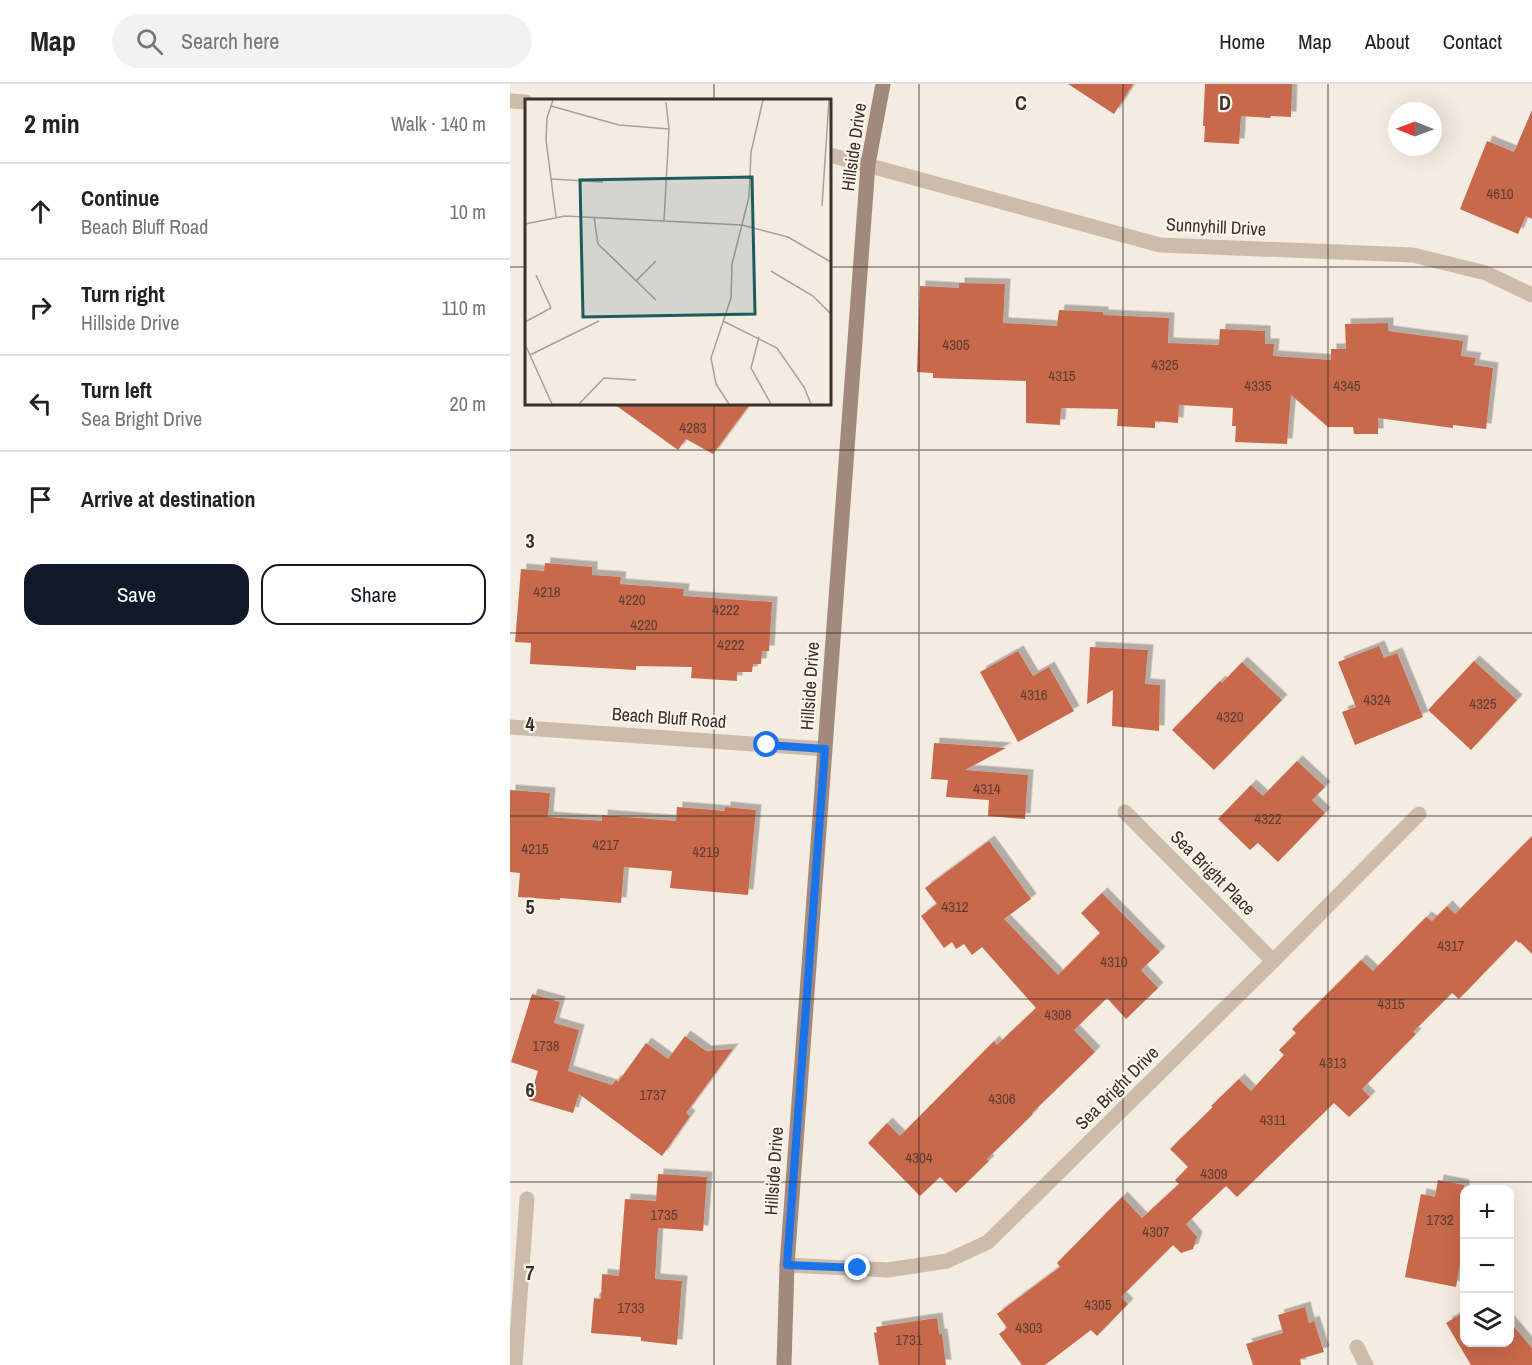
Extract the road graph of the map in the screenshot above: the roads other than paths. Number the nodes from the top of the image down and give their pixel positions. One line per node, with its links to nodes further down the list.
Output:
1 (883, 84): 5 (street, Hillside Drive)
2 (510, 101): 3 (street)
3 (525, 102)
4 (831, 155): 5 (street, Sunnyhill Drive)
5 (868, 164): 6 (street, Sunnyhill Drive); 8 (street, Hillside Drive)
6 (1532, 295)
7 (510, 727): 8 (street, Beach Bluff Road)
8 (825, 749): 13 (street, Hillside Drive)
9 (1125, 812): 11 (street, Sea Bright Place)
10 (1419, 814): 11 (street, Sea Bright Drive)
11 (1273, 961): 13 (street, Sea Bright Drive)
12 (527, 1198): 15 (street)
13 (787, 1265): 16 (street, Hillside Drive)
14 (1357, 1347): 17 (street)
15 (515, 1365)
16 (784, 1365)
17 (1366, 1365)

